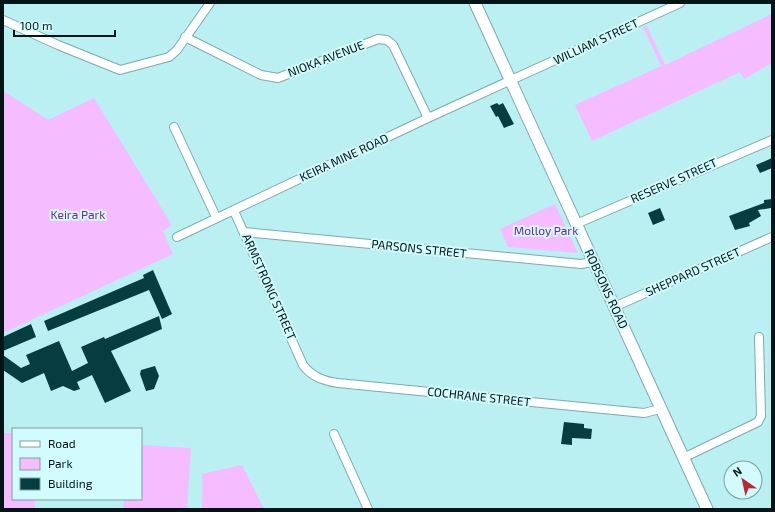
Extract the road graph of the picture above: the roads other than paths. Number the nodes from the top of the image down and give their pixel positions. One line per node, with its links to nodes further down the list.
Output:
1 (210, 3): 5 (street)
2 (475, 3): 6 (main road, ROBSONS ROAD)
3 (680, 3): 6 (street, WILLIAM STREET)
4 (3, 20): 5 (street)
5 (185, 37): 7 (street, NIOKA AVENUE)
6 (511, 81): 7 (street, KEIRA MINE ROAD); 12 (main road, ROBSONS ROAD)
7 (428, 118): 10 (street, KEIRA MINE ROAD)
8 (174, 127): 11 (street)
9 (772, 140): 12 (street, RESERVE STREET)
10 (234, 211): 11 (street, KEIRA MINE ROAD); 13 (street, ARMSTRONG STREET)
11 (216, 218): 14 (street, KEIRA MINE ROAD)
12 (576, 224): 16 (main road, ROBSONS ROAD)
13 (244, 232): 16 (street, PARSONS STREET); 19 (street, ARMSTRONG STREET)
14 (177, 236)
15 (772, 237): 17 (street, SHEPPARD STREET)
16 (593, 262): 17 (main road, ROBSONS ROAD)
17 (614, 307): 20 (main road, ROBSONS ROAD)
18 (759, 337): 22 (street)
19 (303, 364): 20 (street, COCHRANE STREET)
20 (660, 409): 22 (main road, ROBSONS ROAD)
21 (334, 434): 23 (street)
22 (683, 458): 24 (main road, ROBSONS ROAD)
23 (368, 509)
24 (707, 509)

